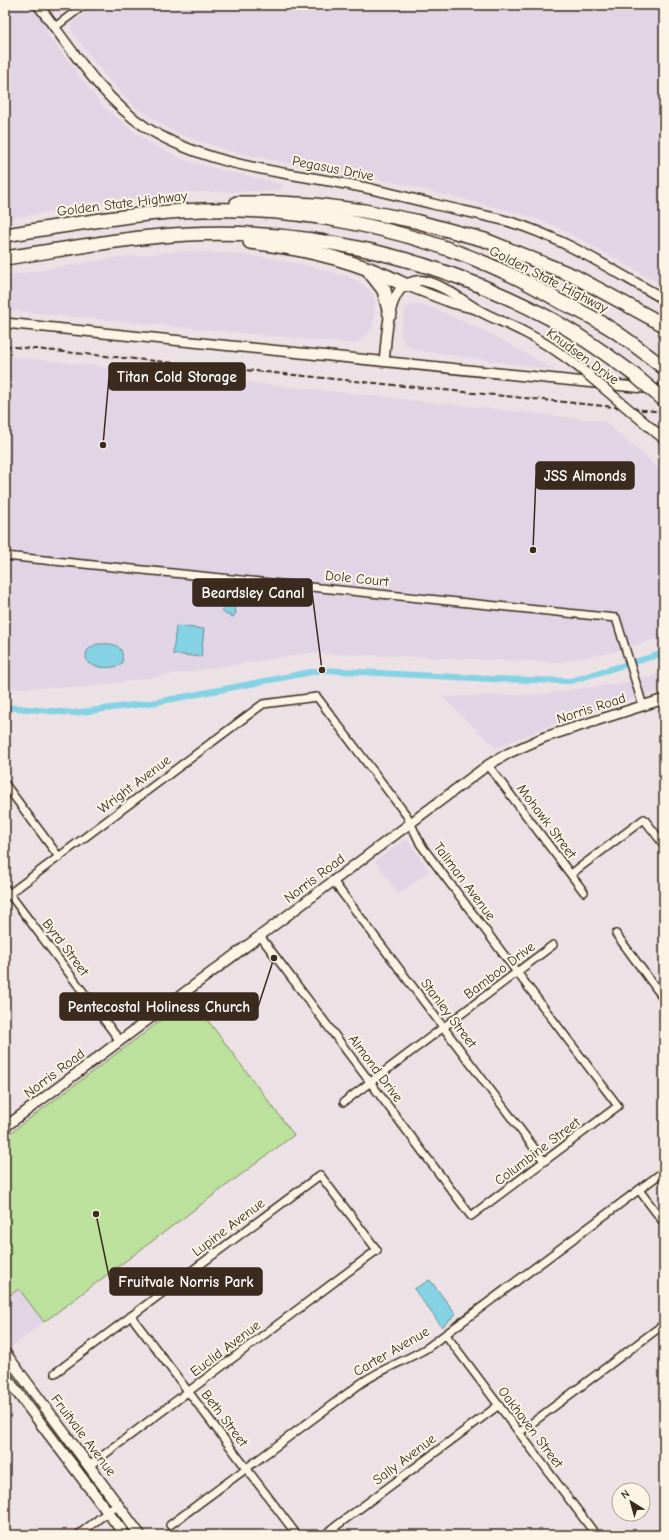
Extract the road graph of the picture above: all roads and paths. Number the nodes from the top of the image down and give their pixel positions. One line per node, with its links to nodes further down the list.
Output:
1 (38, 5): 3 (street, Pegasus Drive)
2 (84, 5): 3 (street)
3 (55, 27): 10 (street, Pegasus Drive)
4 (182, 211): 6 (highway, Golden State Highway); 13 (highway); 15 (highway, Golden State Highway)
5 (189, 234): 7 (highway); 8 (highway); 17 (highway, bridge)
6 (5, 235)
7 (5, 258)
8 (367, 270): 9 (highway); 11 (highway)
9 (405, 285): 11 (street); 18 (street, Knudsen Drive, bridge)
10 (664, 299)
11 (390, 314): 14 (street)
12 (5, 323): 14 (street)
13 (664, 325)
14 (384, 361): 16 (street)
15 (664, 368)
16 (664, 390)
17 (664, 400)
18 (664, 439)
19 (5, 556): 22 (street, Dole Court)
20 (664, 699): 22 (street, Norris Road)
21 (282, 702): 25 (street, Tallman Avenue); 27 (street, Wright Avenue)
22 (643, 706): 23 (street, Norris Road)
23 (488, 765): 25 (street, Norris Road); 28 (street, Mohawk Street)
24 (5, 784): 27 (street)
25 (411, 823): 29 (street, Norris Road); 35 (street, Tallman Avenue)
26 (664, 845): 28 (street)
27 (59, 857): 31 (street, Wright Avenue)
28 (571, 874): 30 (street, Mohawk Street)
29 (333, 881): 33 (street, Norris Road); 39 (street, Stanley Street)
30 (584, 892)
31 (6, 893): 40 (street, Byrd Street)
32 (616, 934): 37 (street)
33 (260, 936): 40 (street, Norris Road); 41 (street, Almond Drive)
34 (553, 945): 35 (street, Bamboo Drive)
35 (517, 973): 39 (street, Bamboo Drive); 43 (street, Tallman Avenue)
36 (664, 982): 37 (street)
37 (656, 988): 38 (street)
38 (664, 999)
39 (444, 1028): 41 (street, Bamboo Drive); 45 (street, Stanley Street)
40 (120, 1041): 44 (street, Norris Road)
41 (370, 1083): 42 (street, Bamboo Drive); 49 (street, Almond Drive)
42 (344, 1102)
43 (618, 1106): 45 (street, Columbine Street)
44 (5, 1127)
45 (544, 1161): 49 (street, Columbine Street)
46 (664, 1171): 48 (street, Carter Avenue)
47 (320, 1175): 51 (street, Lupine Avenue); 57 (street, Euclid Avenue)
48 (639, 1190): 50 (street); 53 (street, Carter Avenue)
49 (471, 1216)
50 (664, 1223)
51 (131, 1316): 55 (street, Lupine Avenue); 57 (street, Beth Street)
52 (664, 1324): 59 (street)
53 (446, 1335): 58 (street, Oakhaven Street); 61 (street, Carter Avenue)
54 (5, 1353): 60 (main road, Fruitvale Avenue)
55 (55, 1373)
56 (5, 1376): 63 (main road, Fruitvale Avenue)
57 (188, 1392): 60 (street, Euclid Avenue); 61 (street, Beth Street)
58 (499, 1405): 59 (street, Oakhaven Street); 69 (street, Sally Avenue)
59 (520, 1432): 70 (street, Oakhaven Street)
60 (89, 1466): 62 (main road, Fruitvale Avenue)
61 (246, 1468): 64 (street, Carter Avenue); 68 (street, Beth Street)
62 (118, 1504): 63 (street); 67 (main road, Fruitvale Avenue)
63 (108, 1512): 65 (street); 66 (main road, Fruitvale Avenue)
64 (170, 1525)
65 (78, 1535)
66 (125, 1535)
67 (140, 1535)
68 (297, 1535)
69 (324, 1535)
70 (596, 1535)

